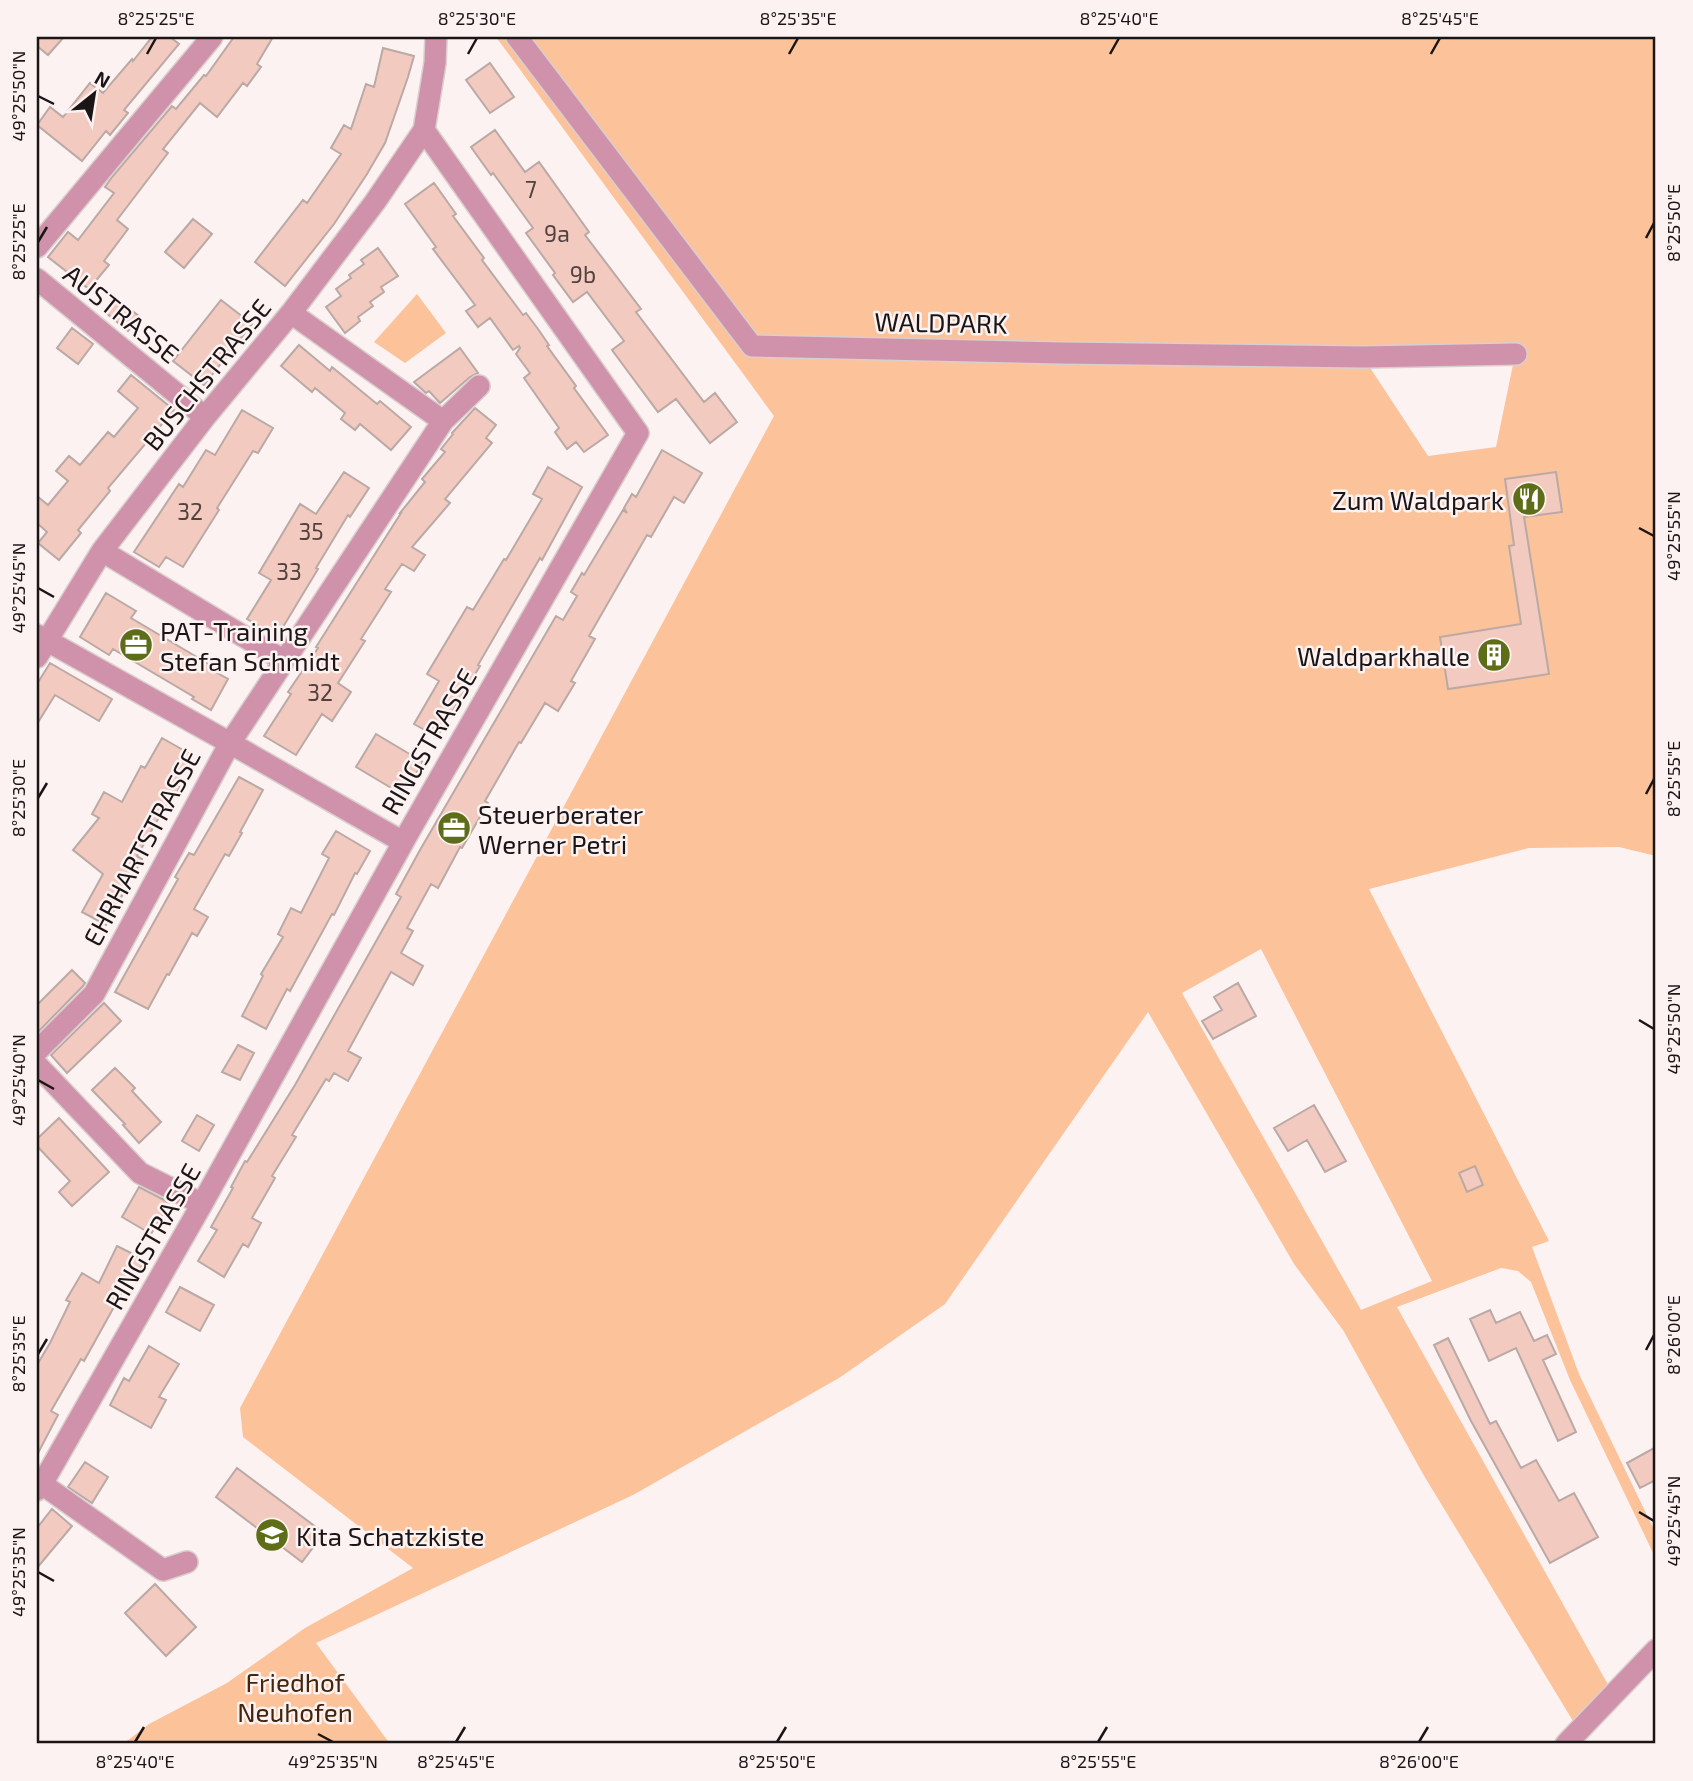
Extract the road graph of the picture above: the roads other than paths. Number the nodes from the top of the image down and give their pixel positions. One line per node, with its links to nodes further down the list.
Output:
1 (212, 37): 5 (street)
2 (436, 37): 4 (street)
3 (517, 37): 8 (street, WALDPARK)
4 (424, 130): 7 (street, BUSCHSTRASSE); 16 (street, RINGSTRASSE)
5 (37, 247)
6 (37, 279): 10 (street, AUSTRASSE)
7 (291, 313): 10 (street, BUSCHSTRASSE); 11 (street)
8 (1516, 355)
9 (479, 386): 11 (street, EHRHARTSTRASSE)
10 (205, 417): 12 (street, BUSCHSTRASSE)
11 (443, 421): 14 (street, EHRHARTSTRASSE)
12 (102, 551): 13 (street, BUSCHSTRASSE); 14 (street)
13 (40, 644): 15 (street)
14 (283, 660): 15 (street, EHRHARTSTRASSE)
15 (230, 743): 16 (street); 17 (street, EHRHARTSTRASSE)
16 (403, 842): 19 (street, RINGSTRASSE)
17 (37, 1051)
18 (37, 1065): 19 (street)
19 (202, 1204): 20 (street, RINGSTRASSE)
20 (39, 1487): 21 (street, RINGSTRASSE)
21 (187, 1562)
22 (1656, 1650): 23 (street)
23 (1566, 1744)

